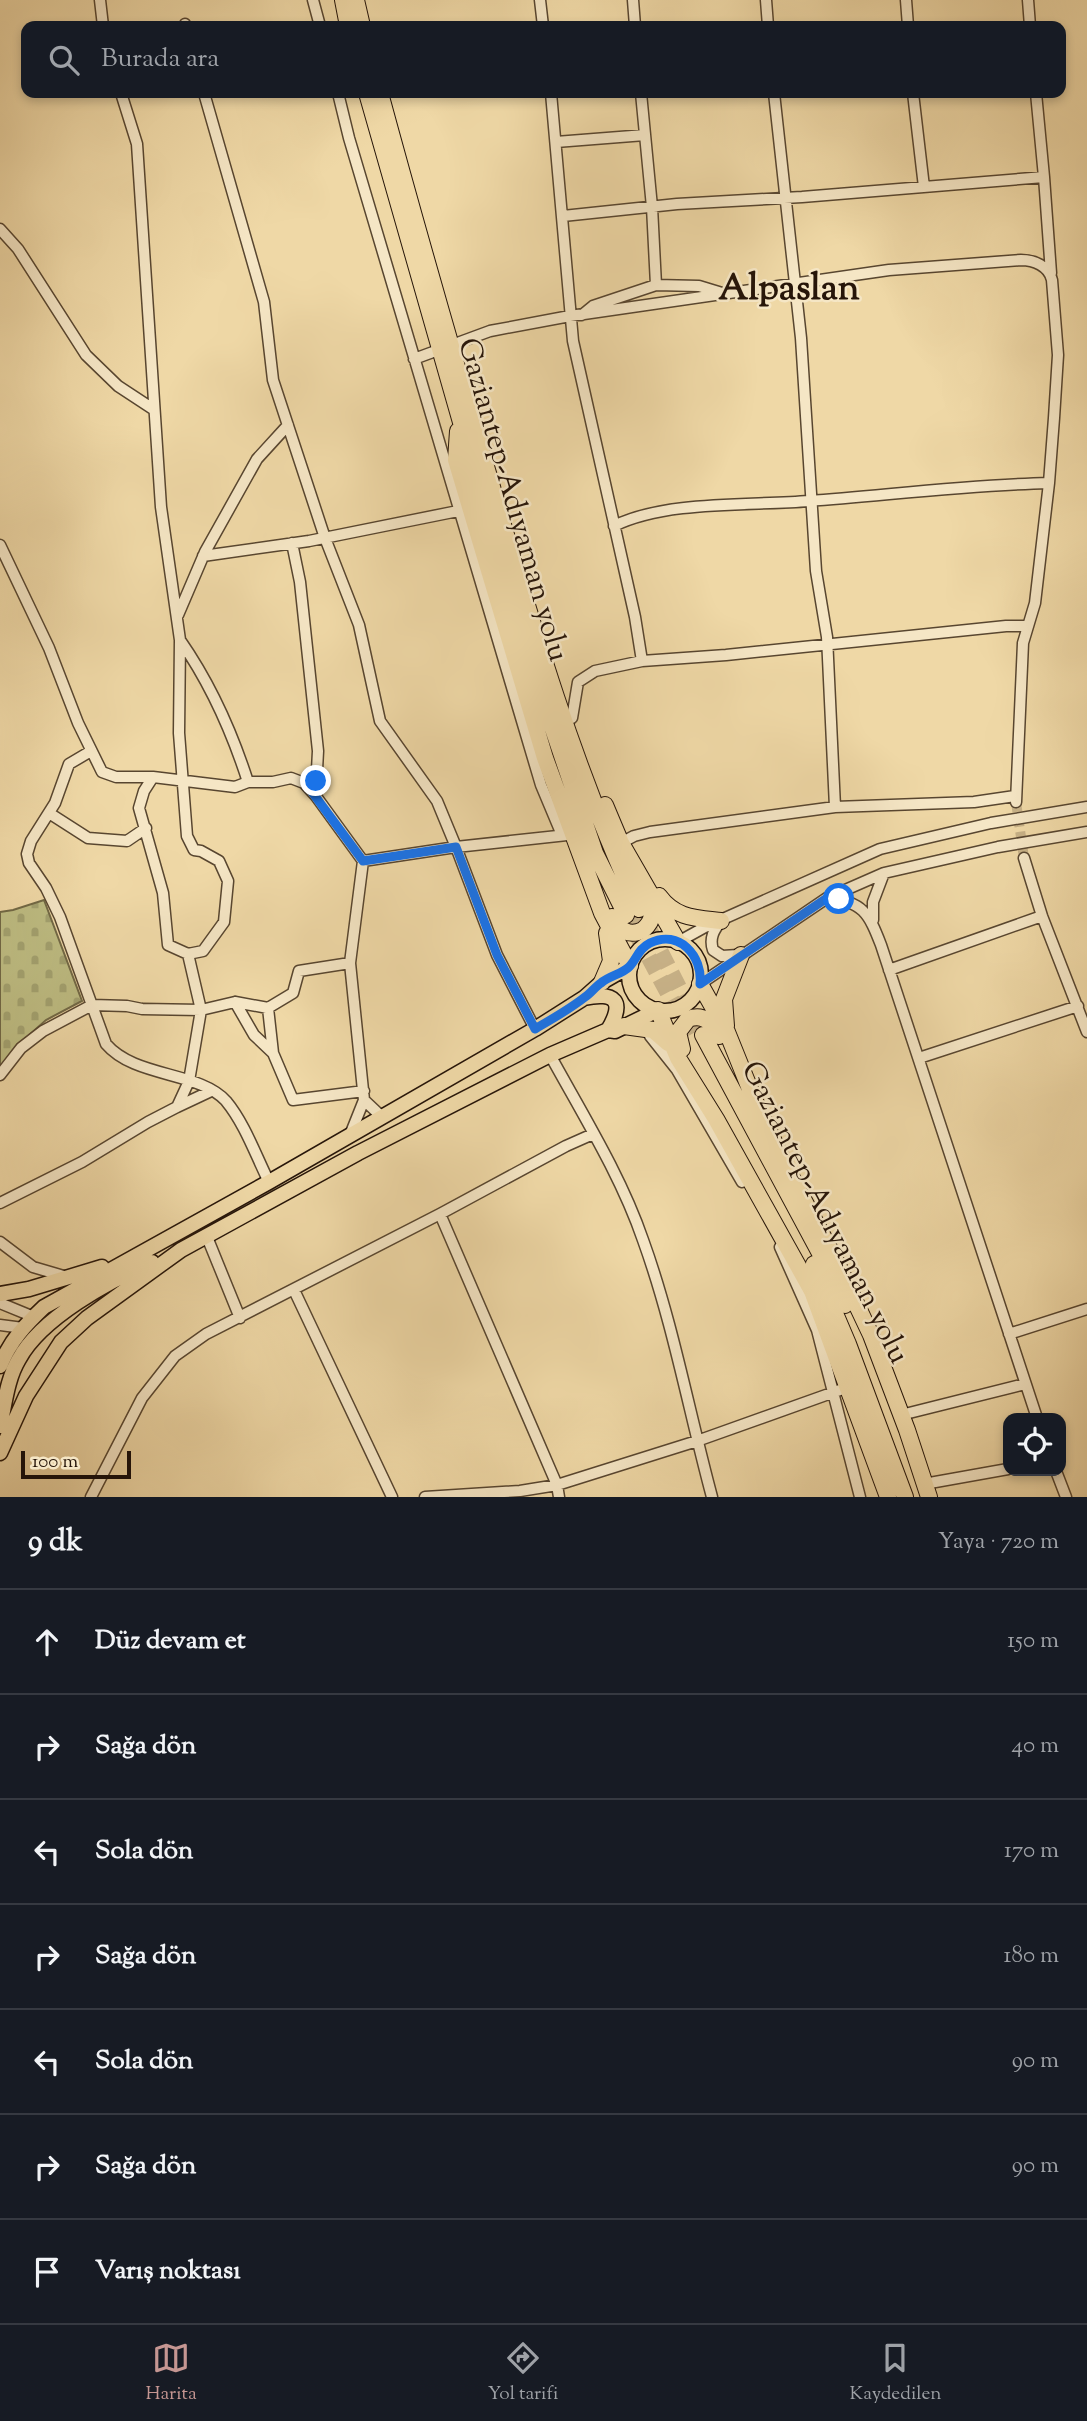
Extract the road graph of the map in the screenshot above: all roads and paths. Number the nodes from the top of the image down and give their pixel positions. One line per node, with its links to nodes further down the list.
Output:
1 (100, 0): 10 (street)
2 (313, 0): 11 (street)
3 (343, 0): 12 (highway)
4 (356, 0): 13 (highway)
5 (540, 0): 14 (street)
6 (633, 0): 15 (street)
7 (766, 0): 16 (street)
8 (906, 0): 17 (street)
9 (1028, 0): 18 (street)
10 (102, 21)
11 (319, 21)
12 (347, 21)
13 (361, 21)
14 (543, 21)
15 (635, 21)
16 (768, 21)
17 (908, 21)
18 (1030, 21)
19 (123, 98): 45 (street)
20 (205, 98): 47 (street)
21 (339, 98): 44 (street)
22 (369, 98): 43 (highway, Gaziantep-Adıyaman yolu)
23 (381, 98): 43 (highway, Gaziantep-Adıyaman yolu)
24 (552, 98): 30 (street)
25 (641, 98): 29 (street)
26 (775, 98): 33 (street)
27 (914, 98): 32 (street)
28 (1036, 98): 31 (street)
29 (645, 135): 30 (street); 34 (street)
30 (556, 142): 35 (street)
31 (1045, 177): 32 (street); 37 (street)
32 (924, 187): 33 (street)
33 (787, 198): 34 (street); 38 (street)
34 (652, 207): 35 (street); 39 (street)
35 (563, 216): 42 (street)
36 (0, 229): 45 (street)
37 (1051, 273): 38 (street); 48 (street)
38 (793, 283): 40 (street); 49 (street)
39 (656, 285): 40 (street); 41 (street)
40 (725, 294): 41 (street)
41 (582, 315): 42 (street)
42 (570, 316): 43 (street); 51 (street)
43 (444, 347): 44 (street); 46 (highway, Gaziantep-Adıyaman yolu)
44 (414, 359): 50 (street)
45 (153, 409): 56 (street)
46 (464, 416): 61 (highway); 72 (highway); 80 (highway, Gaziantep-Adıyaman yolu)
47 (288, 425): 52 (street); 55 (street)
48 (1049, 483): 49 (street); 57 (street)
49 (811, 501): 51 (street); 59 (street)
50 (458, 511): 52 (street); 72 (street)
51 (614, 526): 60 (street)
52 (325, 538): 53 (street); 73 (street)
53 (292, 543): 55 (street); 66 (street)
54 (0, 545): 62 (street)
55 (203, 556): 56 (street)
56 (177, 618): 58 (street)
57 (1028, 626): 59 (street); 67 (street)
58 (180, 640): 64 (street); 65 (street)
59 (827, 643): 60 (street); 67 (street)
60 (642, 661): 61 (street)
61 (572, 718): 74 (highway)
62 (92, 751): 63 (street); 69 (street)
63 (153, 777): 64 (street); 70 (street)
64 (183, 779): 65 (street); 86 (street)
65 (248, 782): 66 (street)
66 (312, 792): 77 (street)
67 (835, 807): 74 (street)
68 (1087, 807): 83 (street)
69 (49, 813): 70 (street); 95 (street)
70 (146, 828): 86 (street)
71 (1087, 832): 78 (street)
72 (568, 834): 73 (street); 75 (highway)
73 (456, 847): 77 (street); 101 (street)
74 (625, 850): 75 (highway); 83 (highway); 85 (highway)
75 (581, 856): 81 (highway)
76 (1024, 858): 82 (street)
77 (363, 861): 88 (street)
78 (884, 873): 79 (street); 84 (street)
79 (827, 898): 84 (street); 87 (street)
80 (632, 912)
81 (602, 913): 89 (highway); 91 (highway)
82 (1042, 916): 90 (street); 96 (street)
83 (721, 920): 85 (street); 87 (street)
84 (874, 926): 90 (street)
85 (678, 942): 89 (main road); 92 (main road)
86 (188, 954): 98 (street)
87 (741, 955): 92 (street); 102 (highway)
88 (350, 963): 97 (street); 111 (street)
89 (631, 966): 91 (main road); 99 (main road)
90 (889, 970): 107 (street)
91 (602, 982): 93 (main road)
92 (700, 984): 99 (main road); 102 (highway)
93 (584, 998): 100 (main road); 101 (main road)
94 (235, 1002): 97 (street); 98 (street); 104 (street)
95 (92, 1005): 98 (street); 108 (street); 109 (street)
96 (1078, 1006): 103 (street); 107 (street)
97 (268, 1008): 104 (street)
98 (201, 1010): 109 (street)
99 (657, 1010): 100 (main road); 106 (highway)
100 (624, 1028): 105 (main road); 106 (highway); 137 (street)
101 (535, 1029): 114 (main road)
102 (727, 1032): 112 (highway)
103 (1087, 1032)
104 (273, 1053): 111 (street)
105 (550, 1055): 116 (street); 121 (main road)
106 (678, 1058): 115 (highway)
107 (919, 1058): 133 (street)
108 (0, 1075)
109 (189, 1082): 110 (street); 113 (street)
110 (211, 1091): 113 (street); 118 (street)
111 (364, 1095): 114 (street); 117 (street)
112 (754, 1099): 115 (highway); 139 (highway)
113 (177, 1107): 119 (street)
114 (382, 1117): 117 (main road)
115 (716, 1119): 136 (highway)
116 (593, 1134): 120 (street); 141 (street)
117 (350, 1135): 118 (main road)
118 (268, 1182): 124 (main road)
119 (0, 1203)
120 (440, 1214): 126 (street); 145 (street)
121 (207, 1237): 123 (main road); 130 (street)
122 (0, 1242): 125 (street)
123 (181, 1250): 132 (main road); 142 (main road)
124 (136, 1255): 125 (main road); 132 (main road)
125 (70, 1278): 127 (main road)
126 (294, 1290): 130 (street); 148 (street)
127 (0, 1294)
128 (0, 1303): 132 (street)
129 (1087, 1309): 133 (street)
130 (240, 1318): 147 (street)
131 (0, 1325): 132 (street)
132 (34, 1327): 134 (main road); 140 (main road)
133 (1009, 1334): 135 (street)
134 (0, 1366)
135 (1025, 1384): 138 (street); 139 (street)
136 (849, 1385): 137 (street); 152 (highway)
137 (833, 1394): 141 (street); 151 (street)
138 (1035, 1413)
139 (901, 1415): 146 (highway)
140 (0, 1426)
141 (697, 1441): 145 (street); 150 (street)
142 (0, 1453)
143 (1003, 1470): 146 (street)
144 (1058, 1476): 154 (street)
145 (558, 1491): 149 (street)
146 (924, 1493): 153 (highway, Gaziantep-Adıyaman yolu)
147 (91, 1497)
148 (391, 1497)
149 (425, 1497)
150 (712, 1497)
151 (860, 1497)
152 (888, 1497)
153 (905, 1497)
154 (1066, 1497)

